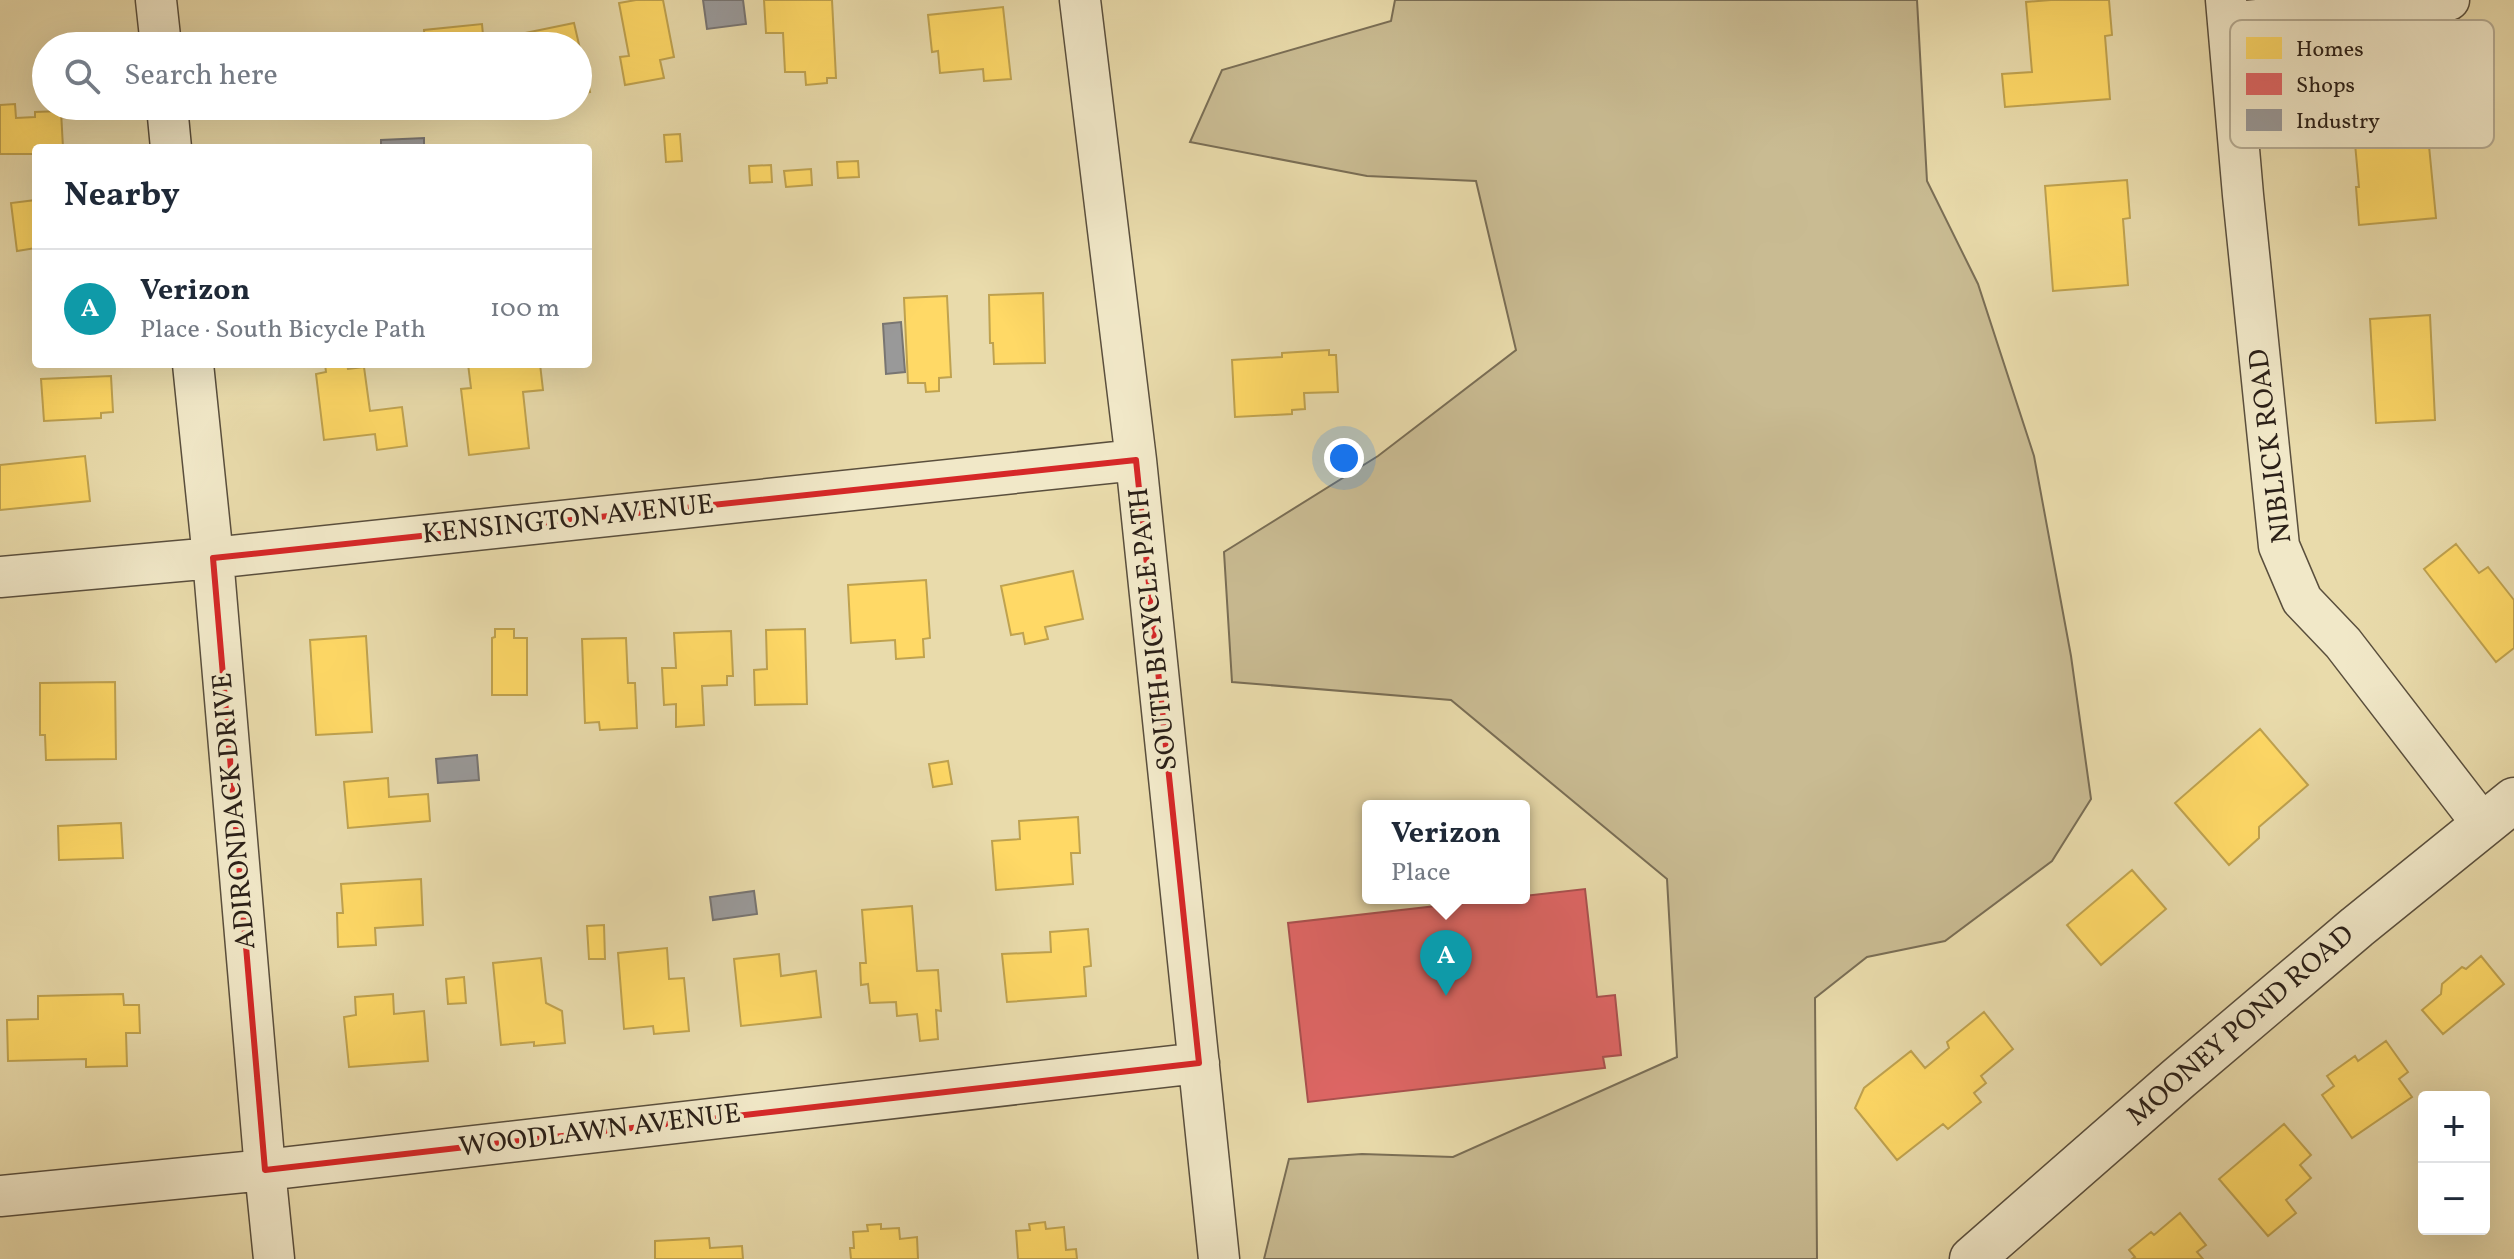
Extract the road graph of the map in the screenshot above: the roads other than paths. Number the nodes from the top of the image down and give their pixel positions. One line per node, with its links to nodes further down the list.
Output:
1 (156, 0): 5 (street)
2 (1080, 0): 11 (street, SOUTH BICYCLE PATH)
3 (2449, 0): 4 (street)
4 (2227, 12): 6 (street, NIBLICK ROAD)
5 (159, 32)
6 (2230, 46)
7 (168, 120): 8 (street)
8 (171, 144)
9 (2239, 148): 14 (street, NIBLICK ROAD)
10 (193, 368): 12 (street, ADIRONDACK DRIVE)
11 (1136, 460): 12 (street, KENSINGTON AVENUE); 15 (street, SOUTH BICYCLE PATH)
12 (213, 558): 13 (street, KENSINGTON AVENUE); 16 (street, ADIRONDACK DRIVE)
13 (0, 577)
14 (2499, 813): 20 (street, MOONEY POND ROAD)
15 (1199, 1063): 16 (street, WOODLAWN AVENUE); 19 (street, SOUTH BICYCLE PATH)
16 (265, 1170): 17 (street, WOODLAWN AVENUE); 18 (street, ADIRONDACK DRIVE)
17 (0, 1196)
18 (274, 1259)
19 (1219, 1259)
20 (1972, 1259)

